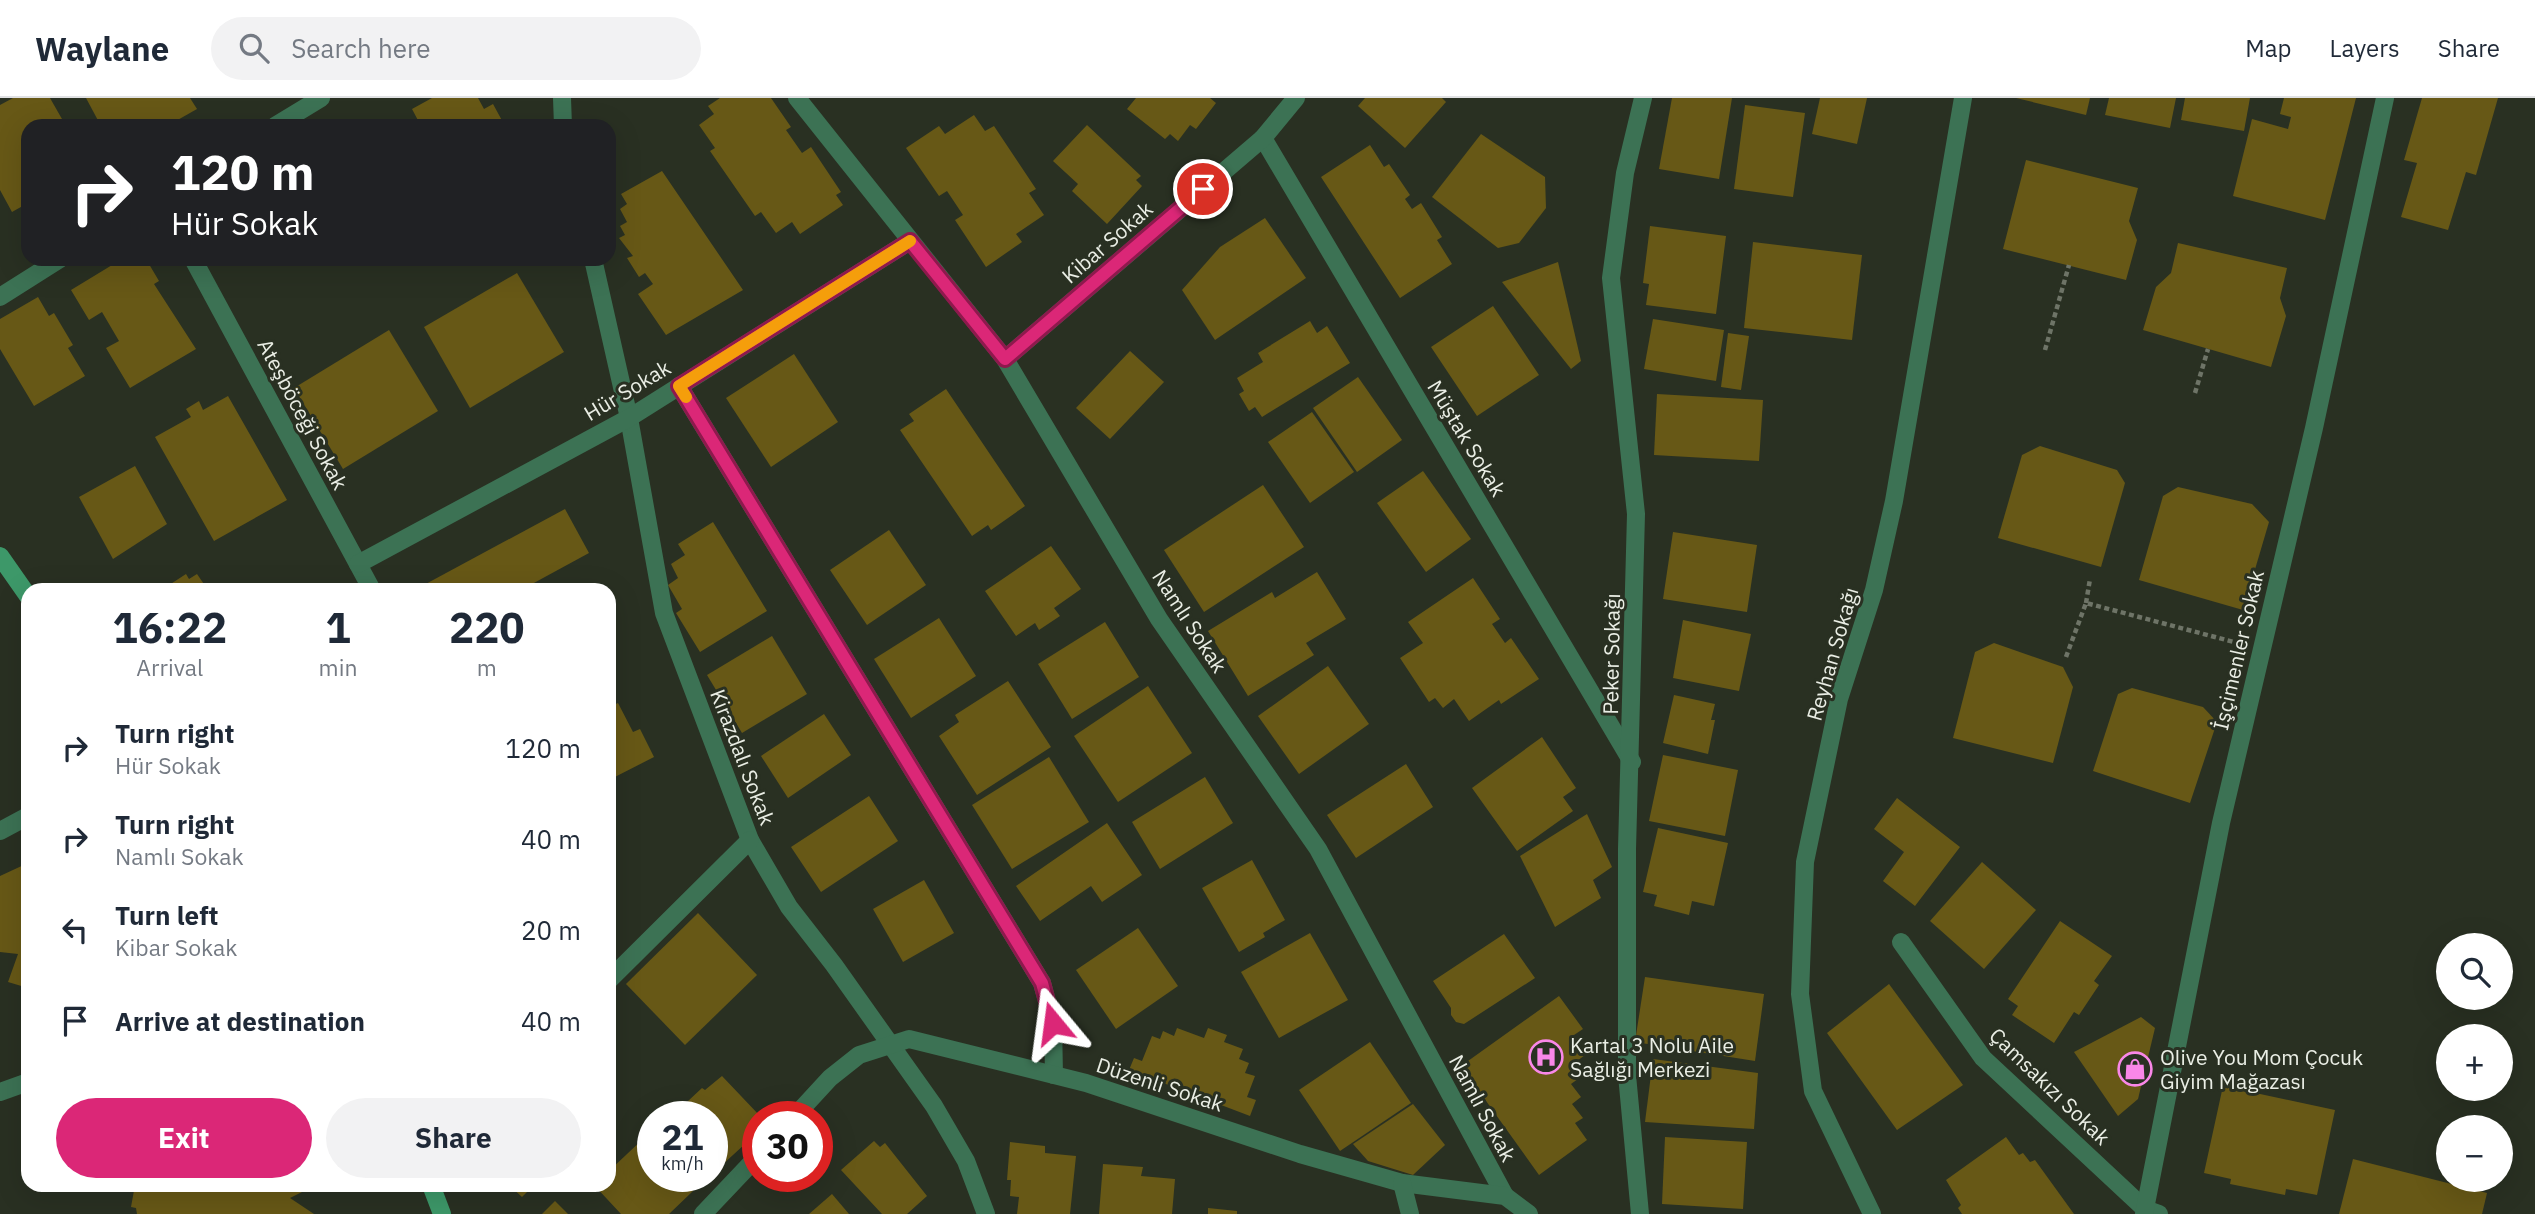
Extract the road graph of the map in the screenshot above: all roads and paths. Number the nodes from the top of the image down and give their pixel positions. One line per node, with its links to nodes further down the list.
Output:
1 (321, 98): 8 (street)
2 (562, 98): 9 (street)
3 (797, 98): 11 (street, Namlı Sokak)
4 (1296, 98): 10 (street, Kibar Sokak)
5 (1643, 98): 31 (street, Peker Sokağı)
6 (1963, 98): 53 (street, Reyhan Sokağı)
7 (2385, 98): 29 (street, İşçimenler Sokak)
8 (286, 119)
9 (563, 119)
10 (1263, 138): 19 (street, Kibar Sokak); 31 (street, Müştak Sokak)
11 (910, 241): 19 (street, Namlı Sokak); 20 (street, Hür Sokak)
12 (2069, 265): 18 (path)
13 (49, 266): 16 (street)
14 (197, 266): 24 (street, Ateşböceği Sokak)
15 (595, 266): 22 (street, Kirazdalı Sokak)
16 (0, 297)
17 (2208, 349): 21 (path)
18 (2045, 350)
19 (1005, 359): 45 (street, Namlı Sokak)
20 (679, 386): 22 (street, Hür Sokak); 38 (street)
21 (2195, 393)
22 (629, 418): 24 (street, Hür Sokak); 34 (street, Kirazdalı Sokak)
23 (0, 556): 27 (street)
24 (358, 564): 26 (street, Ateşböceği Sokak)
25 (2090, 579): 28 (path)
26 (368, 583)
27 (21, 586)
28 (2086, 603): 29 (path); 30 (path)
29 (2262, 650): 46 (street, İşçimenler Sokak)
30 (2066, 657)
31 (1632, 762): 52 (street, Peker Sokağı)
32 (21, 820): 33 (street)
33 (0, 831)
34 (750, 840): 36 (street); 37 (street, Kirazdalı Sokak)
35 (1901, 942): 46 (street, Çamsakızı Sokak)
36 (616, 973)
37 (891, 1042): 38 (street, Düzenli Sokak); 41 (street, Düzenli Sokak); 49 (street, Kirazdalı Sokak)
38 (1054, 1074): 43 (street, Düzenli Sokak)
39 (21, 1084): 40 (street)
40 (0, 1092)
41 (809, 1101)
42 (742, 1173): 48 (street)
43 (1402, 1183): 45 (street, Düzenli Sokak); 50 (street)
44 (433, 1192): 47 (street)
45 (1505, 1196): 51 (street, Düzenli Sokak)
46 (2149, 1212)
47 (442, 1214)
48 (703, 1214)
49 (986, 1214)
50 (1410, 1214)
51 (1529, 1214)
52 (1640, 1214)
53 (1872, 1214)

